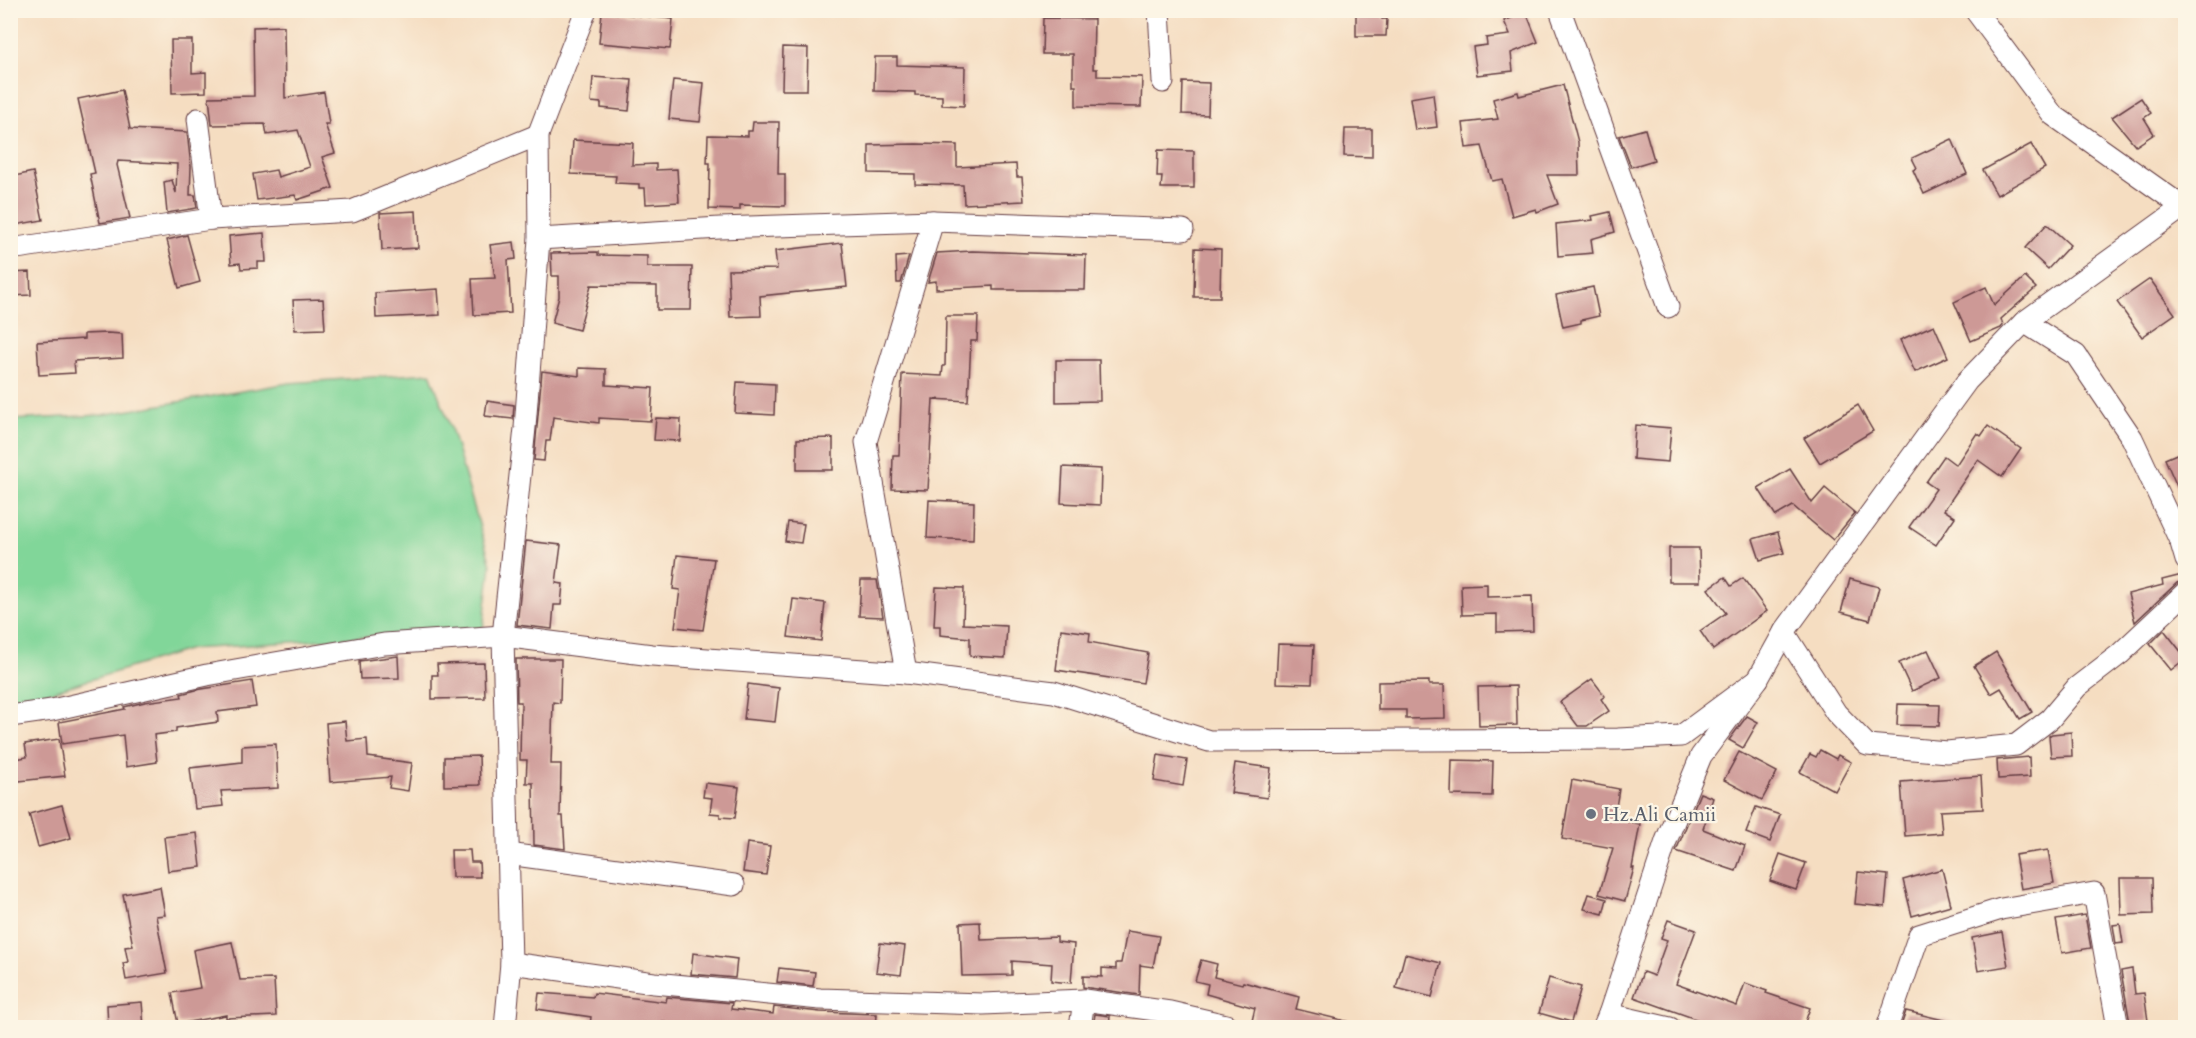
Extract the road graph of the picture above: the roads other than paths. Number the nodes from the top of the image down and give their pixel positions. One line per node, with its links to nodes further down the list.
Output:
1 (586, 10): 7 (street)
2 (1160, 10): 5 (street)
3 (1560, 10): 14 (street)
4 (1975, 10): 8 (street)
5 (1163, 82)
6 (198, 119): 9 (street)
7 (538, 135): 9 (street); 12 (street)
8 (2184, 205): 15 (street)
9 (211, 219): 13 (street)
10 (933, 221): 11 (street); 12 (street); 20 (street)
11 (1183, 230)
12 (539, 239): 19 (street)
13 (10, 249)
14 (1668, 308)
15 (2024, 322): 16 (street); 18 (street)
16 (2186, 560)
17 (2186, 592): 18 (street)
18 (1784, 632): 21 (street)
19 (503, 636): 20 (street); 22 (street); 23 (street)
20 (906, 673): 21 (street)
21 (1758, 679): 27 (street)
22 (10, 716)
23 (508, 854): 24 (street); 25 (street)
24 (734, 885)
25 (511, 963): 26 (street); 28 (street)
26 (1084, 1000): 29 (street); 30 (street)
27 (1606, 1021): 31 (street)
28 (505, 1028)
29 (1080, 1028)
30 (1229, 1028)
31 (1670, 1028)
32 (1887, 1028): 33 (street)
33 (2118, 1028)

